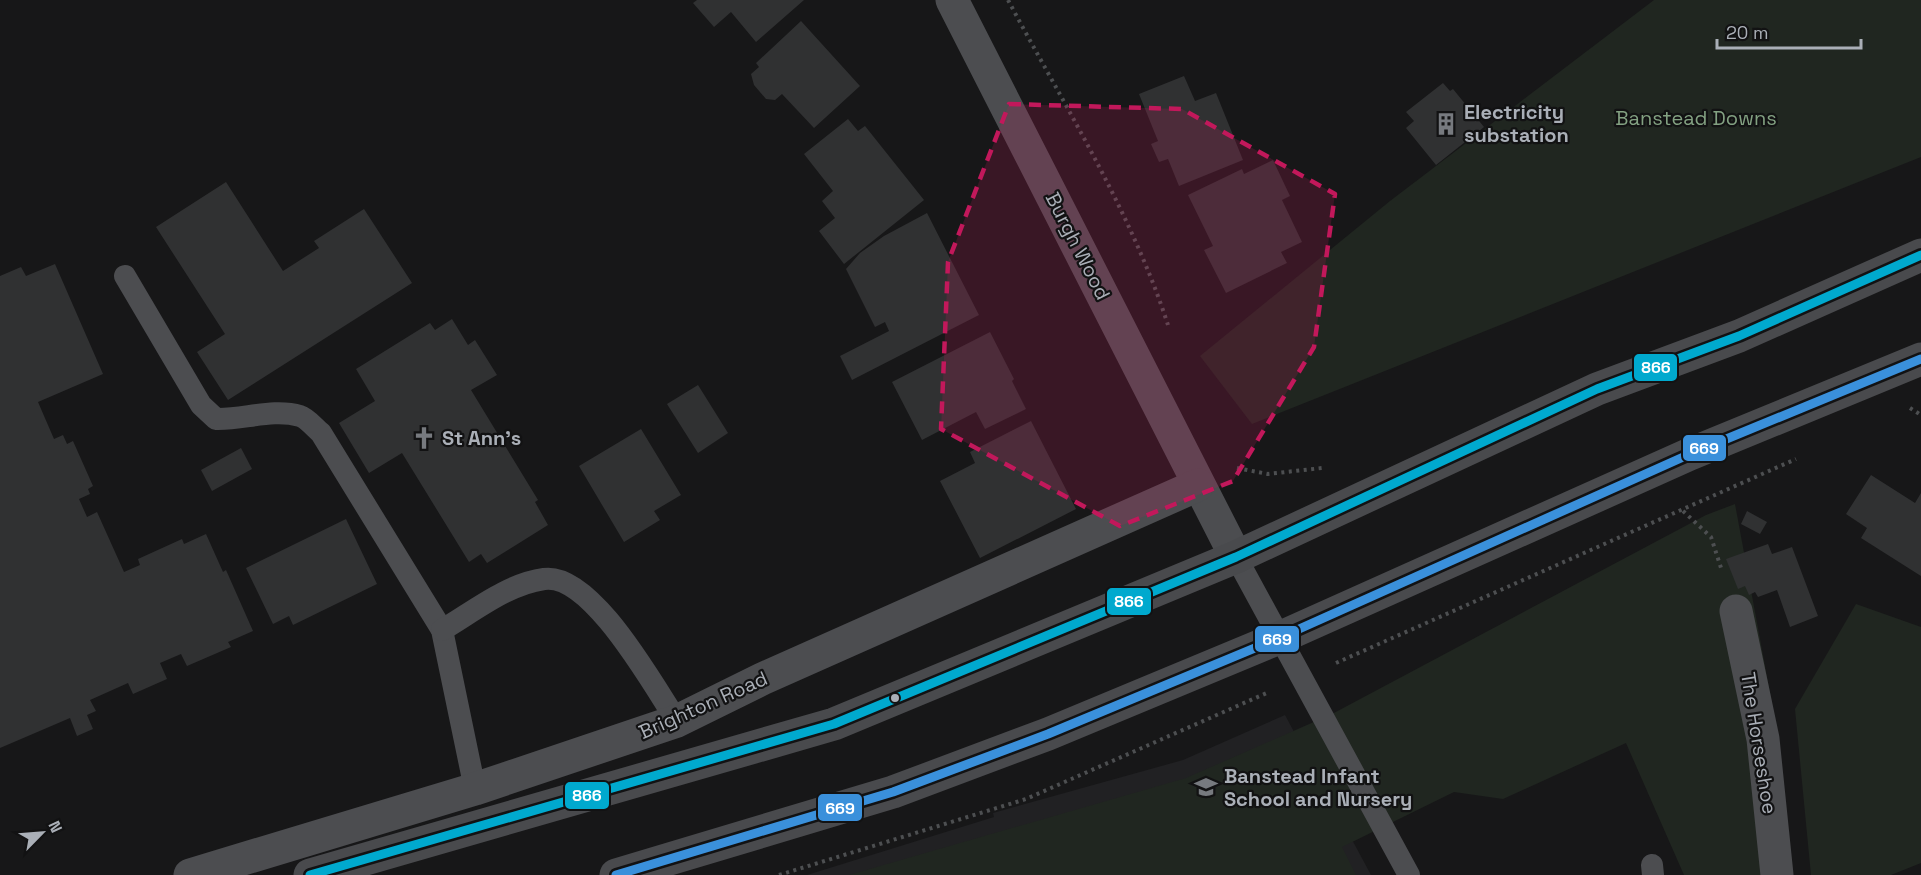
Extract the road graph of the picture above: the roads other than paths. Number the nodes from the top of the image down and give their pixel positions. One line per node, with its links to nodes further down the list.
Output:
1 (952, 0): 5 (street, Burgh Wood)
2 (1921, 255): 6 (highway)
3 (125, 276): 8 (lane)
4 (1921, 359): 9 (highway)
5 (1198, 485): 6 (street, Burgh Wood); 10 (street, Brighton Road)
6 (1236, 557): 9 (lane); 13 (highway)
7 (1736, 611): 16 (street, The Horseshoe)
8 (442, 630): 10 (lane); 11 (lane)
9 (1279, 638): 14 (highway); 15 (lane)
10 (677, 721): 11 (street, Brighton Road)
11 (475, 789): 12 (street, Brighton Road)
12 (190, 875)
13 (310, 875)
14 (616, 875)
15 (1409, 875)
16 (1777, 875)

